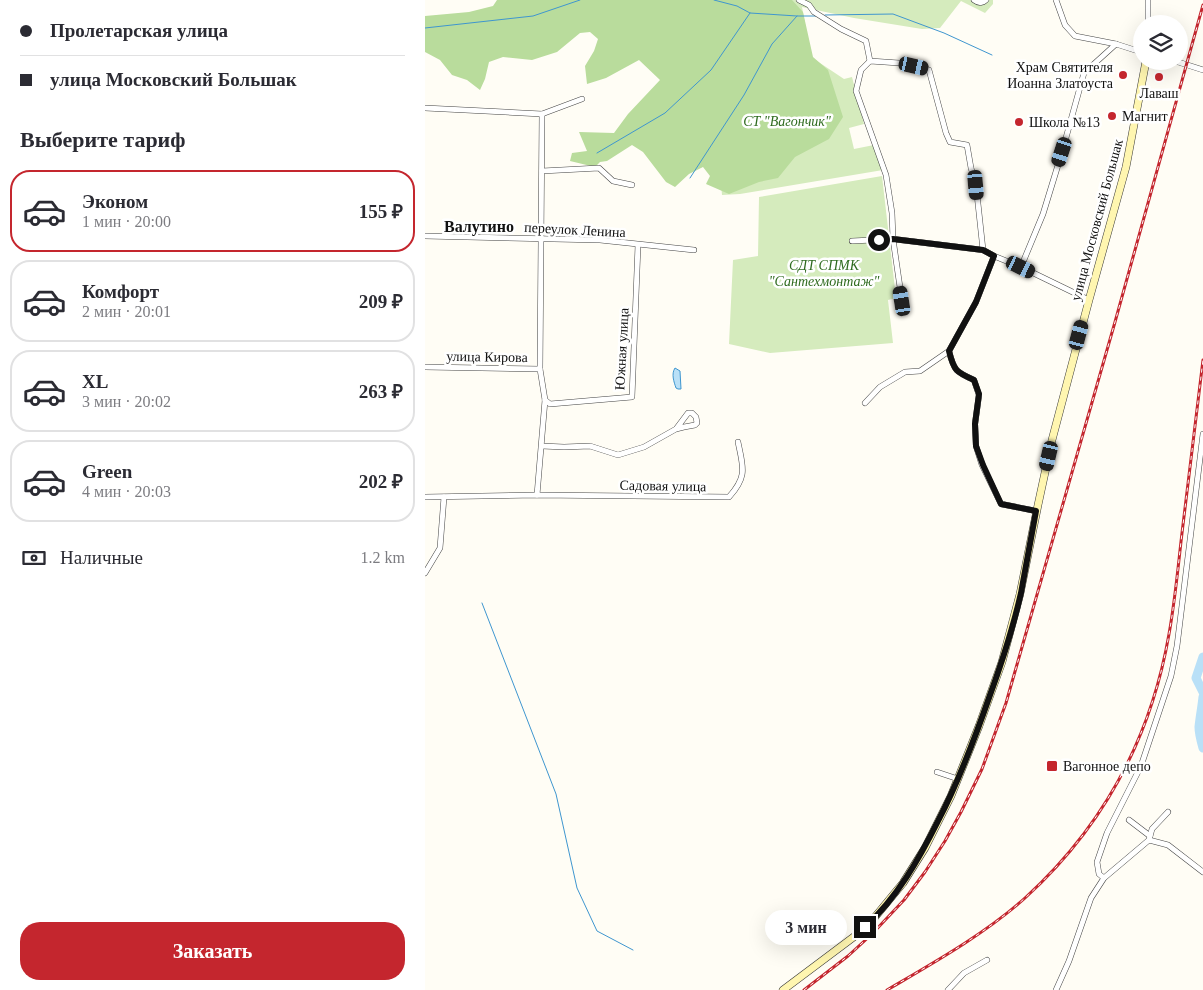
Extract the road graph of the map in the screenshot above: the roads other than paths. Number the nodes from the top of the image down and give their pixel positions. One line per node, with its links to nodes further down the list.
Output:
1 (799, 0): 6 (street)
2 (973, 0): 3 (street)
3 (986, 0)
4 (1055, 0): 8 (street)
5 (1148, 0): 7 (street)
6 (809, 2): 10 (street)
7 (1148, 15)
8 (1116, 44): 9 (street); 27 (street)
9 (1133, 49)
10 (870, 61): 21 (street); 25 (street)
11 (1188, 65): 13 (street)
12 (1144, 70): 28 (street, улица Московский Большак)
13 (1203, 70)
14 (582, 99): 16 (street)
15 (425, 108): 16 (street)
16 (543, 114): 17 (street)
17 (542, 171): 18 (street); 20 (street)
18 (632, 185)
19 (425, 236): 20 (street, переулок Ленина)
20 (541, 238): 23 (street, переулок Ленина); 32 (street)
21 (893, 239): 22 (street); 25 (street); 29 (street)
22 (852, 240)
23 (638, 245): 24 (street, переулок Ленина); 33 (street, Южная улица)
24 (694, 250)
25 (983, 250): 26 (street)
26 (994, 256): 27 (street); 30 (street)
27 (1021, 267): 28 (street)
28 (1089, 300): 42 (street, улица Московский Большак)
29 (902, 301)
30 (949, 351): 34 (street); 42 (street)
31 (425, 367): 32 (street, улица Кирова)
32 (540, 369): 33 (street, улица Кирова)
33 (548, 402): 38 (street)
34 (865, 403)
35 (676, 430): 38 (street)
36 (1203, 434): 50 (street)
37 (738, 442): 39 (street, Садовая улица)
38 (541, 446): 39 (street)
39 (537, 495): 41 (street, Садовая улица)
40 (425, 497): 41 (street, Садовая улица)
41 (444, 497): 43 (street)
42 (1036, 511): 45 (street, улица Московский Большак)
43 (425, 573)
44 (937, 772): 45 (street)
45 (958, 779): 52 (street, улица Московский Большак)
46 (1168, 812): 48 (street)
47 (1129, 820): 48 (street)
48 (1150, 838): 49 (street); 50 (street)
49 (1203, 872)
50 (1104, 878): 54 (street)
51 (987, 960): 53 (street)
52 (783, 990)
53 (948, 990)
54 (1056, 990)

